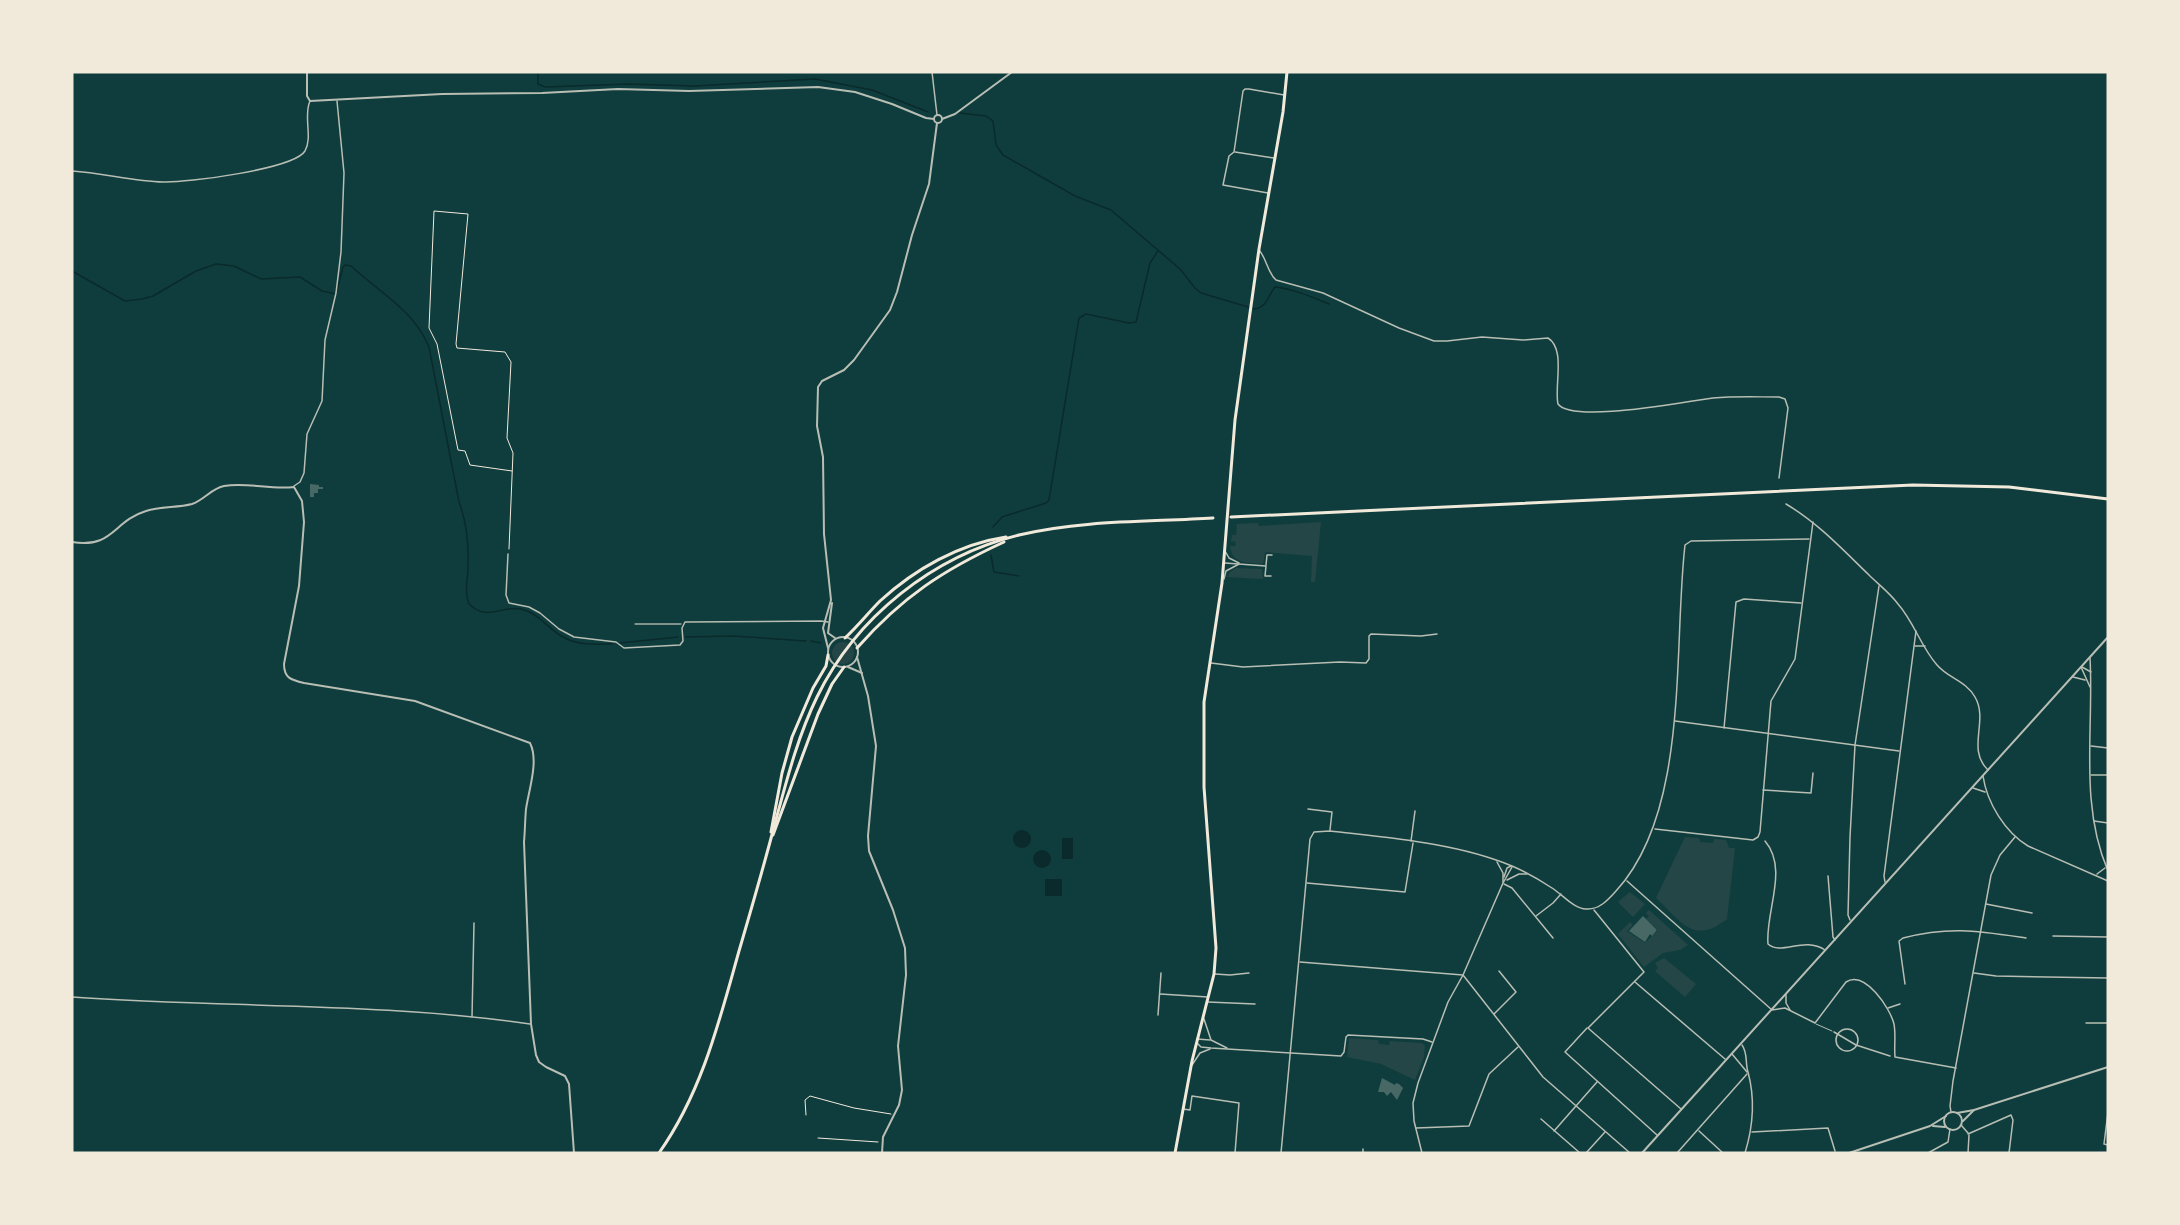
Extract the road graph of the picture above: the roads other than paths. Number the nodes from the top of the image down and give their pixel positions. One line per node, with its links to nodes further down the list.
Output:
1 (307, 72): 7 (street)
2 (932, 72): 8 (street)
3 (1011, 72): 10 (street)
4 (1287, 72): 5 (main road)
5 (1285, 95): 12 (street); 13 (main road)
6 (336, 100): 7 (street); 9 (street); 18 (street)
7 (310, 101): 14 (street)
8 (937, 115): 9 (street); 10 (street)
9 (934, 119): 11 (street)
10 (942, 119): 11 (street)
11 (937, 123): 37 (street)
12 (1234, 152): 13 (street); 15 (street)
13 (1274, 158): 15 (main road)
14 (72, 171)
15 (1268, 193): 16 (main road)
16 (1258, 249): 17 (street); 27 (main road)
17 (1779, 478)
18 (294, 487): 26 (street); 136 (street)
19 (2108, 499): 21 (main road)
20 (1786, 504): 23 (street)
21 (1231, 517)
22 (1213, 518): 24 (main road)
23 (1813, 522): 25 (street); 35 (street)
24 (1017, 536): 40 (main road); 46 (main road); 82 (main road)
25 (1809, 539): 36 (street); 58 (street)
26 (72, 542)
27 (1224, 546): 30 (main road); 31 (street)
28 (508, 554): 37 (street)
29 (1272, 555): 32 (street)
30 (1224, 563): 31 (street); 34 (main road)
31 (1239, 564): 32 (street); 34 (street)
32 (1266, 566): 33 (street)
33 (1270, 576)
34 (1222, 583): 50 (main road)
35 (1879, 585): 38 (street); 61 (street)
36 (1802, 603): 59 (street); 60 (street)
37 (826, 622): 42 (street); 45 (street)
38 (1916, 630): 43 (street); 44 (street)
39 (1437, 634): 50 (street)
40 (845, 638): 42 (street); 46 (street)
41 (2108, 638): 49 (street)
42 (837, 639): 45 (street)
43 (1914, 646): 44 (street); 64 (street)
44 (1925, 646): 65 (street)
45 (828, 648): 47 (street)
46 (857, 648): 48 (street)
47 (828, 655): 51 (street); 82 (main road)
48 (857, 657): 51 (street); 53 (street)
49 (2090, 657): 52 (street); 54 (street)
50 (1210, 663): 115 (main road)
51 (846, 667): 53 (street); 82 (main road)
52 (2081, 667): 54 (street); 55 (street); 56 (street)
53 (862, 673): 182 (street)
54 (2091, 673): 57 (street)
55 (2073, 677): 56 (street); 65 (street)
56 (2086, 680): 57 (street)
57 (2090, 688): 62 (street)
58 (1674, 721): 59 (street); 77 (street)
59 (1724, 728): 60 (street)
60 (1769, 734): 61 (street); 71 (street)
61 (1855, 745): 64 (street); 101 (street)
62 (2090, 746): 63 (street); 67 (street)
63 (2108, 748)
64 (1900, 751): 95 (street)
65 (1988, 770): 69 (street)
66 (1813, 773): 71 (street)
67 (2090, 775): 68 (street); 75 (street)
68 (2108, 775)
69 (1983, 776): 70 (street); 72 (street)
70 (1972, 788): 72 (street); 95 (street)
71 (1762, 790): 77 (street)
72 (1986, 792): 79 (street)
73 (1308, 809): 78 (street)
74 (1415, 811): 81 (street)
75 (2093, 820): 76 (street); 85 (street)
76 (2108, 823)
77 (1653, 829): 91 (street)
78 (1330, 831): 81 (street); 93 (street)
79 (2015, 837): 88 (street); 97 (street)
80 (1765, 841): 109 (street)
81 (1412, 842): 83 (street); 93 (street)
82 (768, 848): 181 (main road)
83 (1493, 859): 84 (street); 90 (street)
84 (1512, 866): 87 (street); 90 (street)
85 (2106, 867): 86 (street); 88 (street)
86 (2108, 871)
87 (1530, 874): 90 (street); 96 (street)
88 (2096, 875): 92 (street)
89 (1828, 876): 108 (street)
90 (1504, 879): 94 (street)
91 (1626, 880): 98 (street); 127 (street)
92 (2108, 881)
93 (1306, 883): 110 (street)
94 (1503, 883): 100 (street); 116 (street)
95 (1886, 883): 101 (street)
96 (1561, 894): 98 (street); 100 (street)
97 (1986, 904): 99 (street); 103 (street)
98 (1594, 909): 118 (street)
99 (2032, 913)
100 (1535, 916): 106 (street)
101 (1851, 922): 108 (street)
102 (474, 923): 132 (street)
103 (1981, 931): 107 (street); 114 (street); 119 (street)
104 (2053, 936): 105 (street)
105 (2108, 937)
106 (1552, 938)
107 (2026, 938)
108 (1835, 940): 109 (street)
109 (1826, 950): 121 (street)
110 (1299, 962): 116 (street); 148 (street)
111 (1499, 971): 129 (street)
112 (1161, 973): 120 (street)
113 (1249, 973): 115 (street)
114 (1973, 973): 117 (street); 154 (street)
115 (1214, 974): 123 (main road)
116 (1462, 975): 129 (street); 142 (street)
117 (2108, 978)
118 (1635, 981): 137 (street); 151 (street)
119 (1905, 984)
120 (1160, 994): 123 (street); 130 (street)
121 (1786, 995): 127 (street); 128 (street)
122 (72, 997): 132 (street)
123 (1208, 999): 124 (street); 131 (main road)
124 (1255, 1004)
125 (1900, 1004): 126 (street)
126 (1888, 1009): 133 (street); 150 (street)
127 (1772, 1010): 128 (street); 143 (street)
128 (1791, 1010): 133 (street)
129 (1494, 1014): 145 (street)
130 (1158, 1015)
131 (1204, 1015): 140 (main road); 141 (street)
132 (472, 1018): 136 (street)
133 (1815, 1023): 138 (lane)
134 (2086, 1023): 135 (street)
135 (2108, 1023)
136 (531, 1024): 180 (street)
137 (1588, 1028): 156 (street); 159 (street)
138 (1834, 1032): 139 (street)
139 (1838, 1034): 144 (street); 144 (street); 144 (street)
140 (1197, 1040): 141 (street); 146 (street); 153 (main road)
141 (1211, 1040): 147 (street)
142 (1433, 1042): 148 (street); 169 (street)
143 (1741, 1044): 149 (street); 155 (street)
144 (1856, 1045): 150 (street)
145 (1519, 1046): 157 (street); 169 (street)
146 (1211, 1048): 147 (street); 153 (street)
147 (1228, 1048): 148 (street)
148 (1290, 1053): 185 (street)
149 (1732, 1054): 151 (street); 155 (street)
150 (1895, 1057): 154 (street)
151 (1727, 1060): 159 (street)
152 (2108, 1067): 160 (street)
153 (1190, 1068): 158 (main road)
154 (1956, 1068): 161 (street)
155 (1748, 1073): 171 (street); 174 (street)
156 (1598, 1082): 157 (street); 176 (street)
157 (1576, 1106): 172 (street); 173 (street)
158 (1182, 1109): 183 (main road); 184 (street)
159 (1682, 1110): 176 (street)
160 (1974, 1110): 163 (street); 166 (street)
161 (1951, 1112): 163 (street); 164 (street)
162 (2108, 1112): 177 (street)
163 (1957, 1113): 166 (street)
164 (1946, 1116): 167 (street); 168 (street)
165 (1541, 1119): 172 (street)
166 (1961, 1124): 170 (street); 175 (street)
167 (1930, 1126): 168 (street); 195 (street)
168 (1947, 1127): 170 (street)
169 (1415, 1128): 187 (street)
170 (1950, 1129): 196 (street)
171 (1699, 1130): 192 (street); 193 (street)
172 (1554, 1131): 188 (street)
173 (1605, 1131): 189 (street); 190 (street)
174 (1750, 1132): 179 (street); 194 (street)
175 (1968, 1134): 197 (street); 198 (street)
176 (1658, 1136): 191 (street)
177 (2108, 1145)
178 (1363, 1149): 186 (street)
179 (1835, 1151)
180 (574, 1153)
181 (659, 1153)
182 (882, 1153)
183 (1175, 1153)
184 (1235, 1153)
185 (1281, 1153)
186 (1363, 1153)
187 (1422, 1153)
188 (1580, 1153)
189 (1586, 1153)
190 (1630, 1153)
191 (1642, 1153)
192 (1677, 1153)
193 (1724, 1153)
194 (1745, 1153)
195 (1849, 1153)
196 (1928, 1153)
197 (1968, 1153)
198 (2009, 1153)

